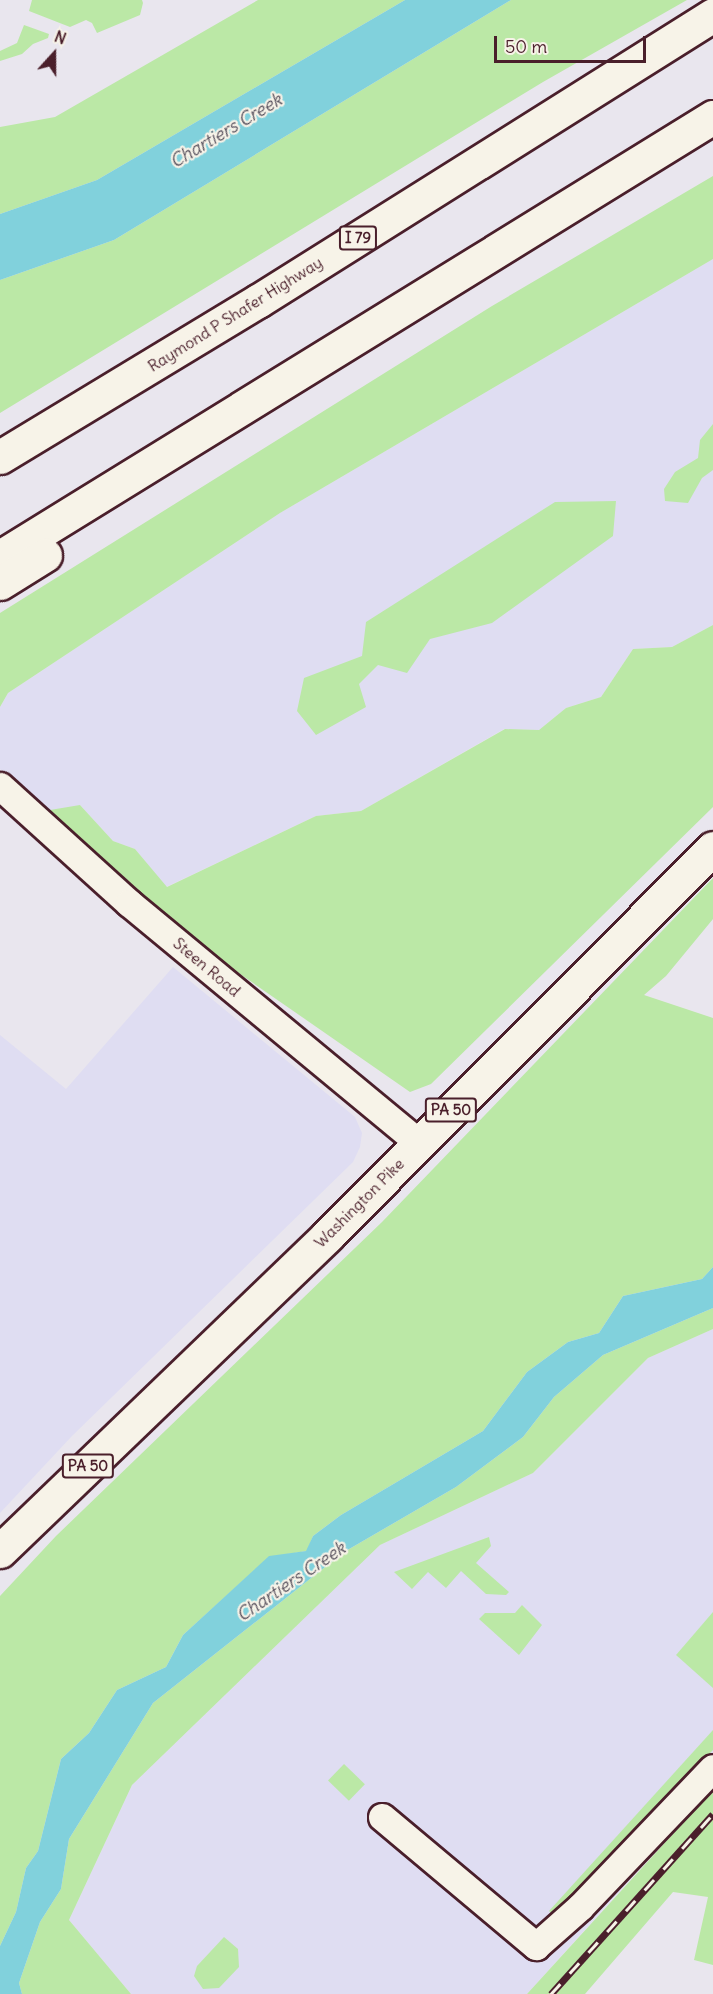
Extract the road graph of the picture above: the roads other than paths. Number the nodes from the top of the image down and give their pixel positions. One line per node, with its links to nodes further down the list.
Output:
1 (713, 15): 4 (main road, Raymond P Shafer Highway / I 79)
2 (713, 117): 3 (main road)
3 (325, 358): 5 (main road); 6 (main road)
4 (0, 457)
5 (0, 557)
6 (0, 583)
7 (0, 786): 9 (street, Steen Road)
8 (713, 848): 9 (main road, Washington Pike / PA 50)
9 (419, 1143): 10 (main road, Washington Pike / PA 50)
10 (0, 1551)
11 (713, 1768): 12 (street)
12 (382, 1817)

